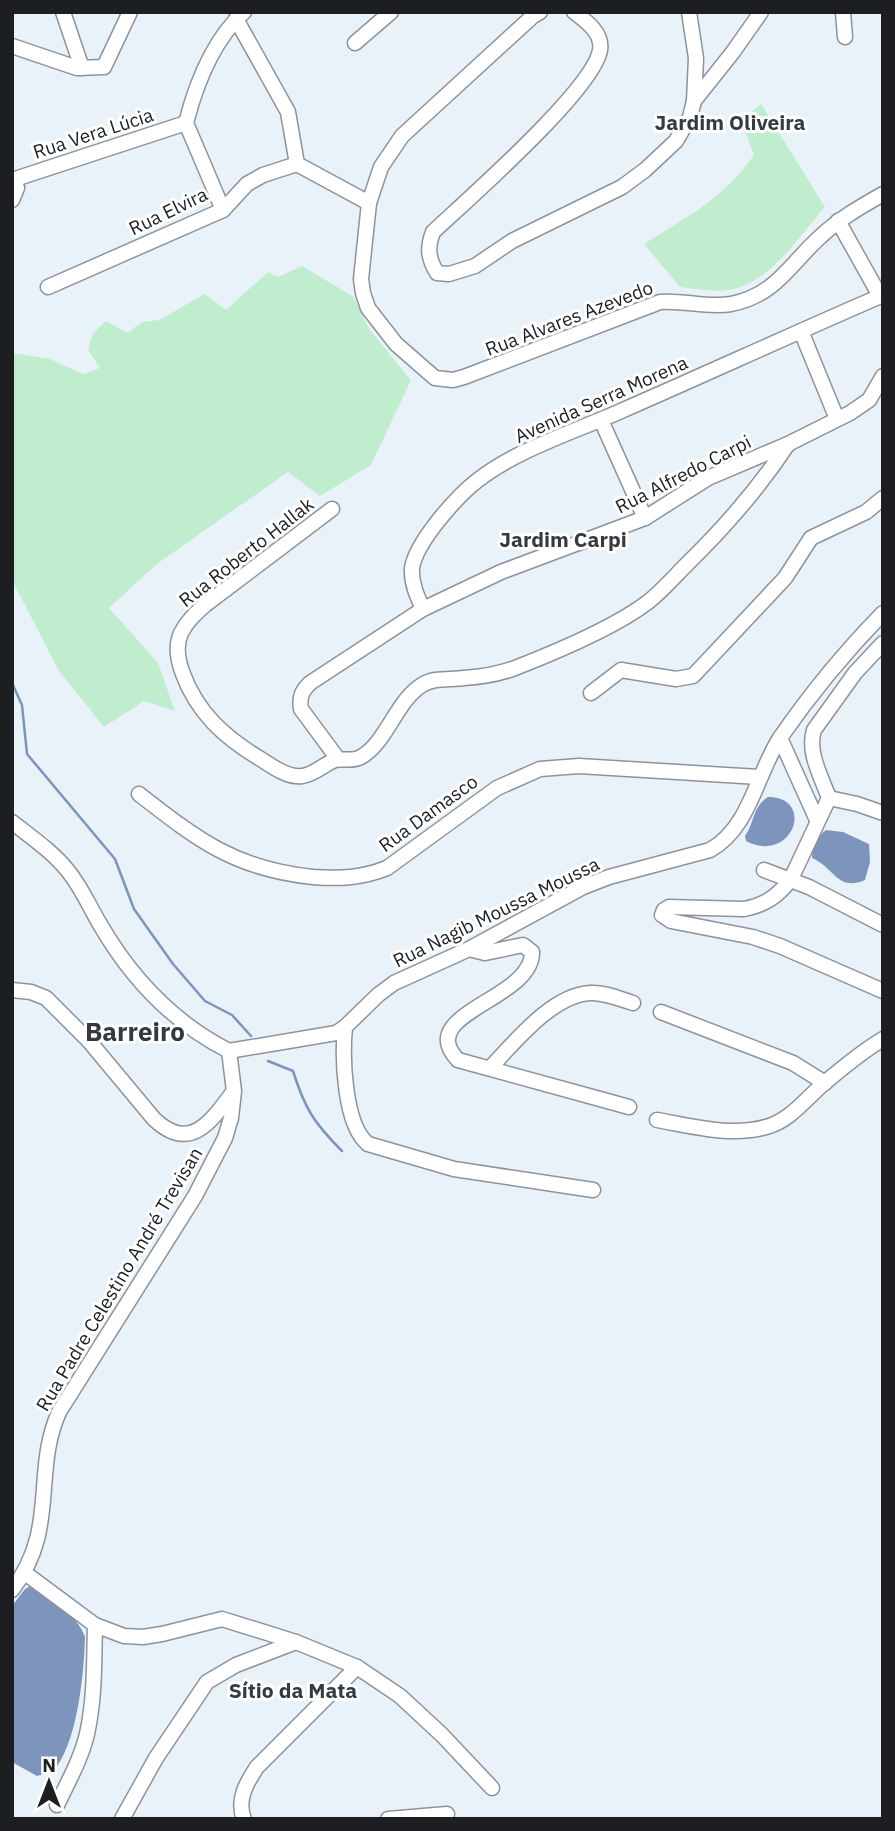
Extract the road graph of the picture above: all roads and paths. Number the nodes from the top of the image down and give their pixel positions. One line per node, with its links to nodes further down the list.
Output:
1 (63, 12): 13 (street)
2 (130, 12): 13 (street)
3 (391, 12): 11 (street)
4 (540, 12): 20 (street)
5 (574, 12): 14 (street)
6 (689, 12): 14 (street)
7 (761, 12): 14 (street)
8 (844, 12): 10 (street)
9 (240, 16): 15 (street); 16 (street)
10 (845, 37)
11 (355, 43)
12 (12, 46): 13 (street)
13 (82, 68)
14 (694, 101)
15 (186, 123): 17 (street, Rua Vera Lúcia); 21 (street, Rua Elvira)
16 (297, 164): 20 (street); 21 (street)
17 (12, 182): 19 (street)
18 (883, 194): 22 (street, Rua Alvares Azevedo)
19 (12, 200)
20 (369, 203): 22 (street, Rua Alvares Azevedo)
21 (223, 210): 23 (street, Rua Elvira)
22 (838, 221): 24 (street)
23 (48, 287)
24 (881, 296): 25 (street, Avenida Serra Morena)
25 (801, 331): 27 (street); 28 (street, Avenida Serra Morena)
26 (883, 376): 27 (street, Rua Alfredo Carpi)
27 (837, 419): 29 (street, Rua Alfredo Carpi)
28 (601, 420): 32 (street); 33 (street, Avenida Serra Morena)
29 (788, 444): 32 (street, Rua Alfredo Carpi); 38 (street)
30 (883, 498): 36 (street)
31 (332, 509): 38 (street, Rua Roberto Hallak)
32 (645, 518): 33 (street, Rua Alfredo Carpi)
33 (423, 609): 38 (street, Rua Alfredo Carpi)
34 (883, 612): 37 (street, Rua Nagib Moussa Moussa)
35 (883, 643): 41 (street)
36 (591, 693)
37 (780, 738): 39 (street, Rua Nagib Moussa Moussa); 43 (street)
38 (338, 759)
39 (759, 777): 40 (street, Rua Damasco); 48 (street, Rua Nagib Moussa Moussa)
40 (139, 794)
41 (829, 798): 42 (street); 43 (street)
42 (883, 813)
43 (817, 820): 46 (street)
44 (12, 822): 55 (street)
45 (764, 870): 46 (street)
46 (791, 879): 47 (street); 50 (street)
47 (883, 925)
48 (469, 949): 53 (street, Rua Nagib Moussa Moussa); 56 (street)
49 (12, 990): 58 (street)
50 (883, 991)
51 (633, 1003): 56 (street)
52 (661, 1012): 57 (street)
53 (345, 1027): 55 (street, Rua Nagib Moussa Moussa); 61 (street)
54 (883, 1039): 57 (street)
55 (229, 1051): 58 (street, Rua Padre Celestino André Trevisan)
56 (490, 1068): 59 (street)
57 (825, 1083): 60 (street)
58 (234, 1091): 62 (street, Rua Padre Celestino André Trevisan)
59 (629, 1107)
60 (657, 1120)
61 (593, 1190)
62 (25, 1573): 63 (street, Rua Padre Celestino André Trevisan); 64 (street)
63 (12, 1590)
64 (95, 1625): 65 (street); 68 (street)
65 (296, 1642): 66 (street); 70 (street)
66 (357, 1667): 67 (street); 71 (street)
67 (492, 1788)
68 (57, 1805)
69 (447, 1814): 72 (street)
70 (122, 1819)
71 (244, 1819)
72 (388, 1819)

